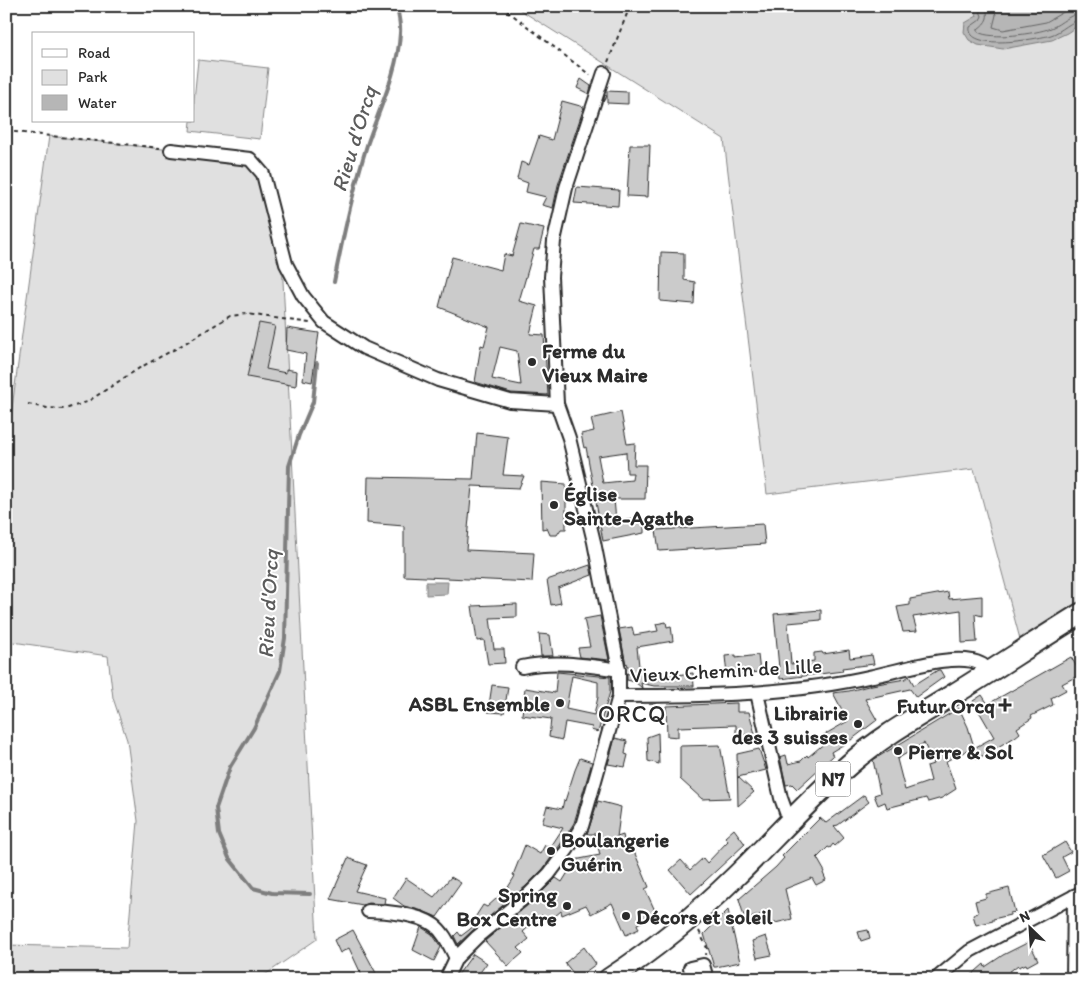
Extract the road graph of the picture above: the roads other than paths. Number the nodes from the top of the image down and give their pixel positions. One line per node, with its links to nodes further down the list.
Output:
1 (602, 78): 3 (street)
2 (171, 150): 3 (street)
3 (557, 404): 6 (street)
4 (1082, 613): 7 (main road, N7)
5 (522, 667): 6 (street)
6 (619, 670): 9 (street)
7 (989, 672): 8 (street, Vieux Chemin de Lille); 10 (main road, N7)
8 (757, 693): 9 (street, Vieux Chemin de Lille); 10 (street, Vieux Chemin de Lille)
9 (619, 696): 13 (street, Vieux Chemin de Lille)
10 (792, 819): 16 (main road, N7)
11 (1078, 894): 18 (street); 19 (street)
12 (368, 911): 13 (street)
13 (456, 958): 15 (street, Vieux Chemin de Lille)
14 (690, 968): 17 (street)
15 (446, 979)
16 (609, 979)
17 (707, 979)
18 (936, 979)
19 (1073, 979)

